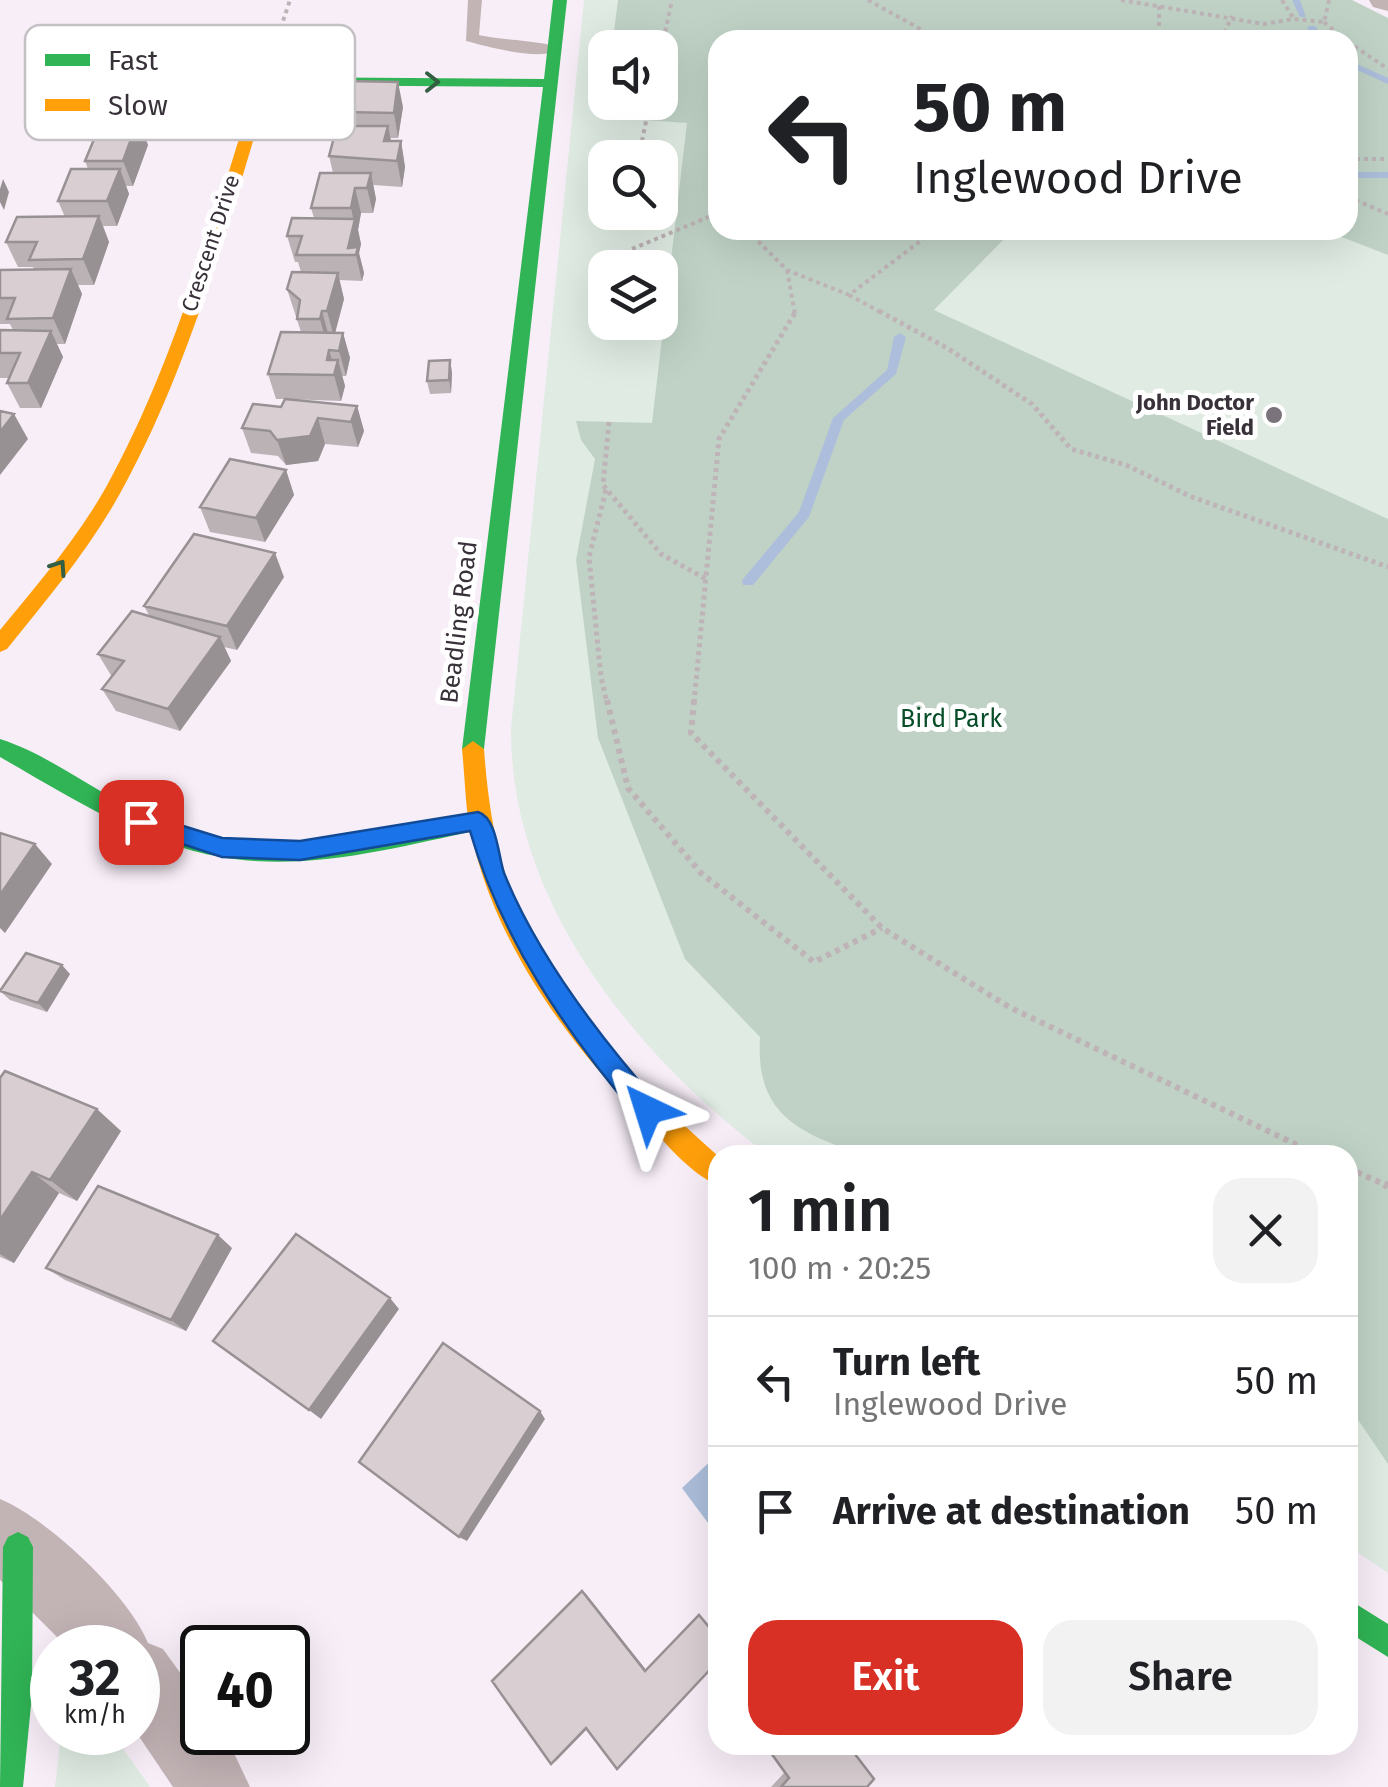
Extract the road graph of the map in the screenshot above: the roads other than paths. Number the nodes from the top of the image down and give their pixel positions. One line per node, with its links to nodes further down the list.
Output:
1 (475, 0): 3 (lane)
2 (560, 0): 3 (street, Beadling Road)
3 (554, 49): 5 (street, Beadling Road)
4 (355, 82): 5 (street, Crescent Drive, one-way to 5)
5 (550, 83): 9 (street, Beadling Road)
6 (244, 140): 7 (street, Crescent Drive, one-way to 6)
7 (0, 644)
8 (0, 747): 9 (street)
9 (478, 821): 10 (street, Beadling Road)
10 (708, 1163)
11 (9, 1540): 13 (street); 16 (street)
12 (1358, 1621): 14 (street)
13 (95, 1625)
14 (1388, 1642)
15 (160, 1705): 17 (street)
16 (7, 1787)
17 (213, 1787)

